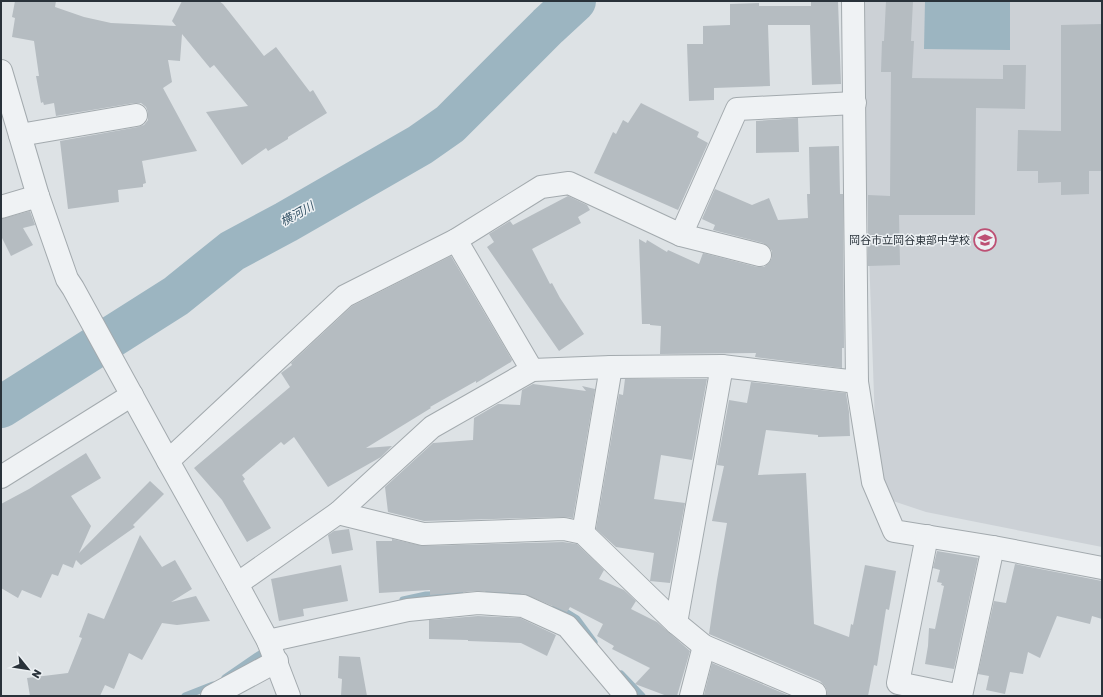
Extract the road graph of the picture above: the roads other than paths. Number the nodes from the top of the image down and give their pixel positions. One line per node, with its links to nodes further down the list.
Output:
1 (853, 1): 3 (street)
2 (1, 71): 5 (street)
3 (855, 103): 8 (street); 14 (street)
4 (136, 115): 5 (street)
5 (20, 135): 6 (street)
6 (38, 196): 7 (street); 15 (street)
7 (1, 207)
8 (680, 235): 9 (street); 10 (street)
9 (456, 240): 13 (street); 16 (street)
10 (760, 255)
11 (722, 366): 12 (street); 14 (street); 24 (street)
12 (611, 367): 13 (street); 19 (street)
13 (532, 370): 18 (street)
14 (857, 382): 20 (street)
15 (132, 395): 16 (street); 17 (street)
16 (168, 461): 23 (street)
17 (1, 477)
18 (338, 513): 19 (street); 23 (street)
19 (583, 533): 24 (street)
20 (927, 536): 21 (street); 21 (street)
21 (992, 547): 22 (street)
22 (1102, 568)
23 (237, 584): 25 (street)
24 (676, 623): 26 (street)
25 (268, 641): 27 (street); 31 (street)
26 (704, 646): 28 (street); 32 (street)
27 (279, 678): 29 (street); 30 (street)
28 (815, 692)
29 (212, 696)
30 (289, 696)
31 (626, 696)
32 (691, 696)

